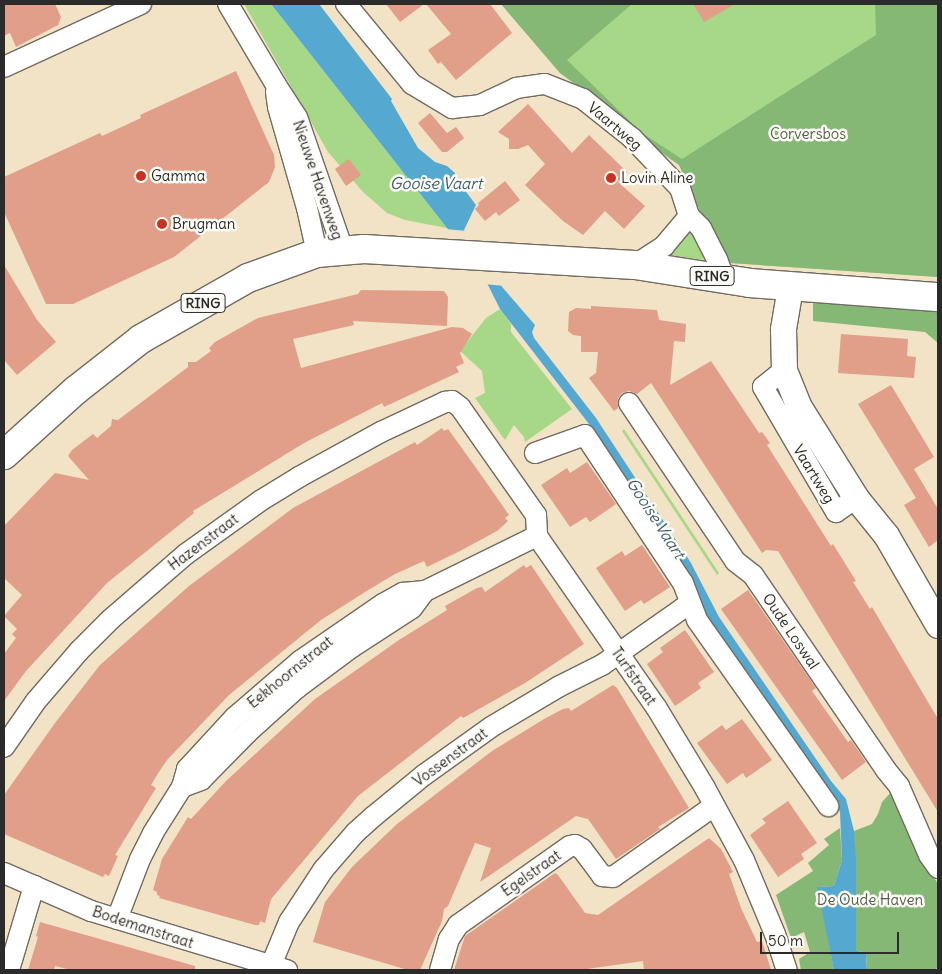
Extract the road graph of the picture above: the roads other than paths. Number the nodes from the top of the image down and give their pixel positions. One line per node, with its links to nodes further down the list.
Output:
1 (141, 4): 4 (street)
2 (228, 4): 5 (street, Nieuwe Havenweg)
3 (346, 4): 6 (street, Vaartweg)
4 (4, 67)
5 (276, 85): 7 (street, Nieuwe Havenweg); 7 (street, Nieuwe Havenweg)
6 (689, 216): 8 (street); 9 (street, Vaartweg)
7 (330, 252): 8 (main road, RING); 15 (main road, RING)
8 (635, 265): 9 (main road, RING)
9 (724, 278): 10 (main road, RING)
10 (790, 287): 11 (main road, RING); 18 (street, Vaartweg)
11 (938, 297)
12 (452, 401): 16 (street, Turfstraat); 20 (street, Hazenstraat)
13 (629, 403): 23 (street, Oude Loswal)
14 (535, 453): 17 (street)
15 (4, 455)
16 (537, 536): 19 (street, Turfstraat); 26 (street, Eekhoornstraat)
17 (690, 606): 19 (street, Vossenstraat); 22 (street)
18 (938, 624)
19 (619, 653): 21 (street, Turfstraat); 27 (street, Vossenstraat)
20 (4, 747)
21 (714, 806): 29 (street, Egelstraat); 30 (street, Turfstraat)
22 (828, 806)
23 (938, 868)
24 (4, 873): 25 (street, Bodemanstraat)
25 (34, 886): 26 (street, Bodemanstraat); 28 (street)
26 (117, 919): 27 (street, Bodemanstraat)
27 (275, 969)
28 (9, 970)
29 (440, 970)
30 (787, 970)

